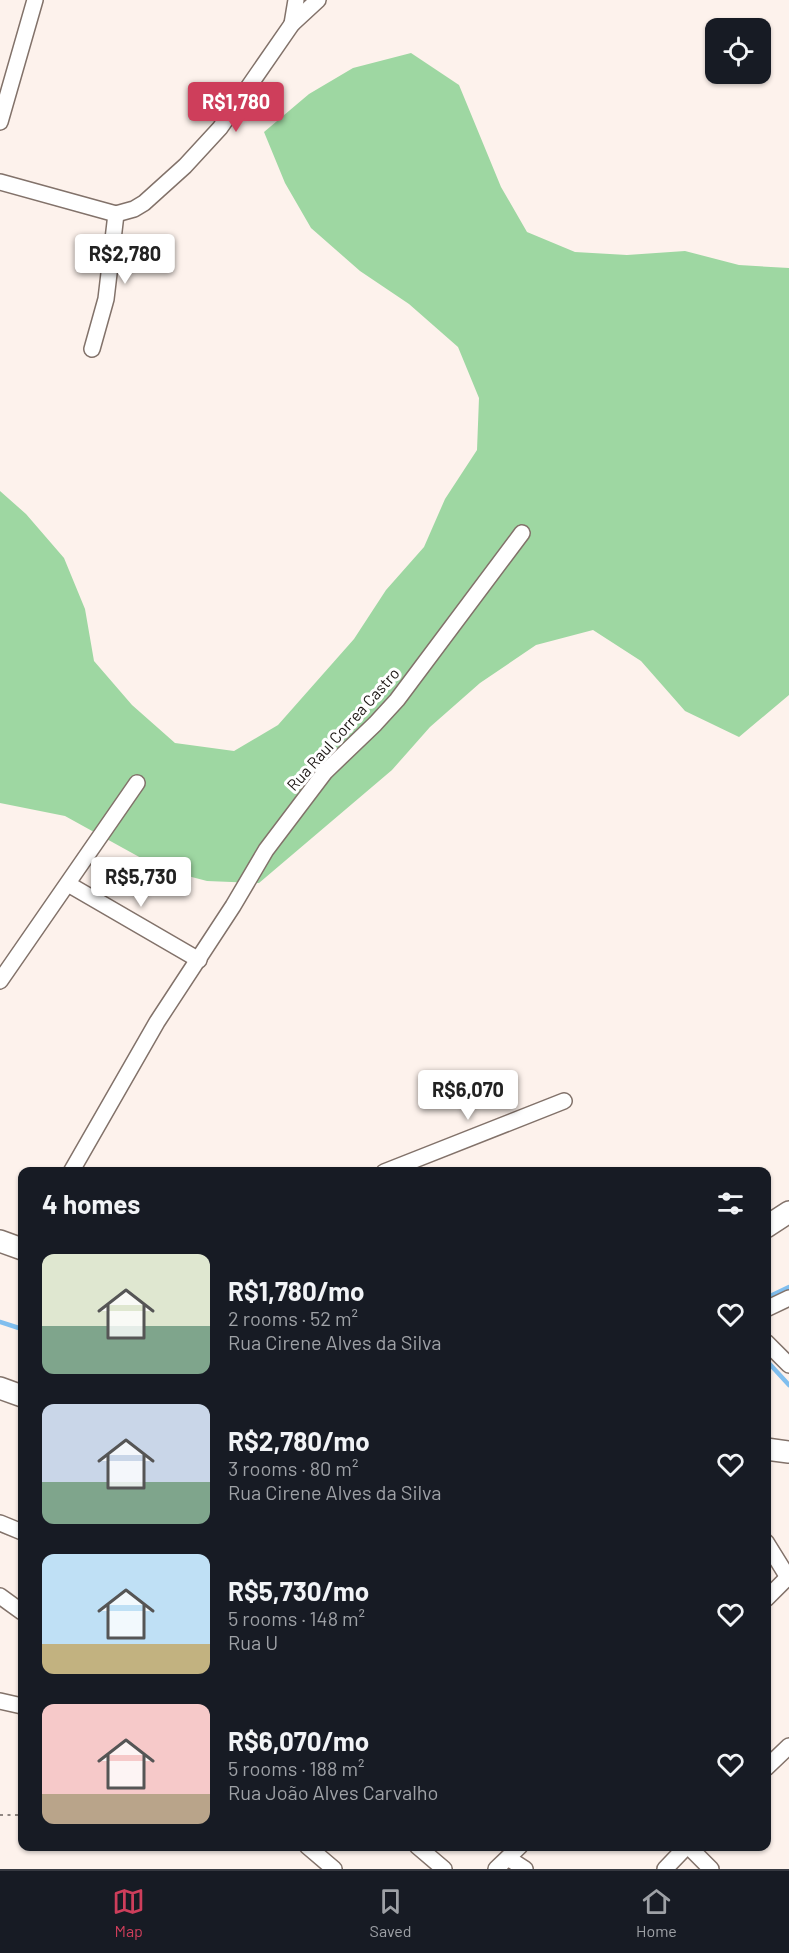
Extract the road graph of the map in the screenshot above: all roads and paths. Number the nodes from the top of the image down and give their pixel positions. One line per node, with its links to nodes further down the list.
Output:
1 (35, 0): 5 (street)
2 (296, 0): 4 (street)
3 (318, 0): 4 (street)
4 (291, 24): 7 (street)
5 (0, 122)
6 (0, 183): 7 (street)
7 (116, 214): 8 (street)
8 (92, 349)
9 (522, 533): 12 (street, Rua Raul Correa Castro)
10 (137, 783): 11 (street)
11 (68, 884): 12 (street); 13 (street)
12 (199, 960): 15 (street, Rua Raul Correa Castro)
13 (0, 981)
14 (564, 1101): 16 (street)
15 (74, 1167)
16 (397, 1167)
17 (789, 1212): 18 (street)
18 (771, 1224)
19 (0, 1242): 20 (street)
20 (18, 1247)
21 (789, 1298): 22 (street)
22 (771, 1307)
23 (771, 1347): 24 (street)
24 (789, 1365)
25 (0, 1388): 26 (street)
26 (18, 1395)
27 (771, 1450): 28 (street)
28 (789, 1452)
29 (0, 1523): 30 (street)
30 (18, 1530)
31 (771, 1550): 32 (street)
32 (789, 1578): 33 (street)
33 (771, 1594)
34 (0, 1596): 35 (street)
35 (18, 1609)
36 (0, 1701): 37 (street)
37 (18, 1705)
38 (789, 1746): 39 (street)
39 (771, 1763)
40 (0, 1815): 41 (path)
41 (18, 1815)
42 (313, 1851): 48 (street)
43 (423, 1851): 49 (street)
44 (515, 1851): 47 (street)
45 (682, 1851): 52 (street)
46 (692, 1851): 53 (street)
47 (508, 1858): 50 (street); 51 (street)
48 (334, 1869)
49 (444, 1869)
50 (496, 1869)
51 (525, 1869)
52 (665, 1869)
53 (711, 1869)

